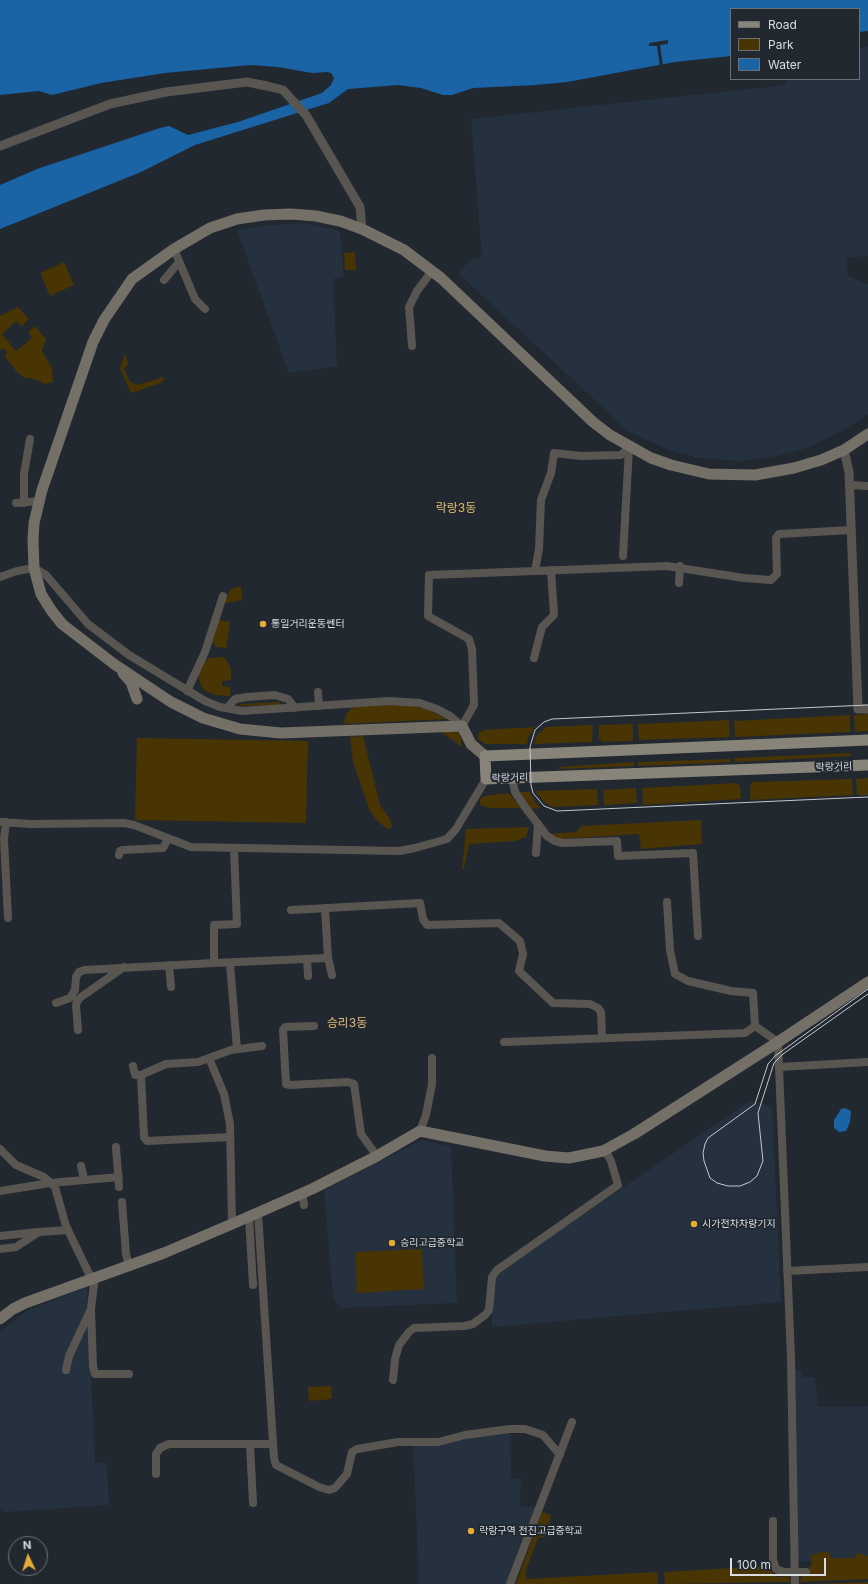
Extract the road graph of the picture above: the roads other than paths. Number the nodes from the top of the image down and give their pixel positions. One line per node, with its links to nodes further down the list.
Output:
1 (0, 146): 2 (street)
2 (362, 229): 3 (main road); 5 (main road)
3 (174, 249): 4 (street); 15 (main road)
4 (179, 262): 6 (street); 7 (street)
5 (432, 271): 8 (street); 11 (main road)
6 (164, 280)
7 (205, 309)
8 (412, 346)
9 (868, 434): 12 (main road)
10 (30, 439): 15 (street)
11 (629, 447): 12 (main road); 17 (street); 20 (street)
12 (844, 450): 13 (street)
13 (849, 485): 14 (street); 16 (street)
14 (868, 486)
15 (40, 501): 19 (main road)
16 (851, 530): 18 (street); 33 (street)
17 (623, 556)
18 (680, 566): 21 (street); 23 (street)
19 (34, 568): 22 (street); 26 (main road); 27 (street)
20 (535, 570): 21 (street); 34 (street)
21 (551, 570): 25 (street)
22 (0, 577)
23 (679, 583)
24 (223, 596): 27 (street)
25 (534, 658)
26 (114, 664): 29 (main road); 34 (main road)
27 (187, 691): 31 (street)
28 (318, 692): 30 (street)
29 (137, 699)
30 (319, 706): 32 (street); 34 (street)
31 (226, 708): 32 (street); 32 (street)
32 (295, 708)
33 (868, 709)
34 (462, 726): 36 (main road)
35 (868, 740): 36 (main road)
36 (485, 756): 39 (main road, 락랑거리)
37 (868, 765): 38 (main road, 락랑거리)
38 (512, 778): 39 (main road, 락랑거리); 41 (street)
39 (486, 779): 43 (street)
40 (3, 822): 42 (street); 49 (street)
41 (538, 824): 44 (street); 50 (street)
42 (168, 839): 43 (street); 45 (street)
43 (234, 848): 53 (street)
44 (536, 853)
45 (119, 855)
46 (667, 902): 63 (street)
47 (325, 908): 48 (street); 51 (street); 65 (street)
48 (291, 910)
49 (8, 918)
50 (698, 936)
51 (328, 958): 52 (street); 57 (street)
52 (307, 959): 54 (street); 58 (street)
53 (214, 963): 54 (street); 55 (street)
54 (230, 964): 69 (street)
55 (169, 965): 56 (street); 60 (street)
56 (124, 967): 61 (street); 64 (street)
57 (332, 975)
58 (308, 976)
59 (868, 982): 67 (main road)
60 (171, 987)
61 (56, 1003)
62 (314, 1026): 81 (street)
63 (755, 1026): 65 (street); 67 (street)
64 (78, 1030)
65 (602, 1038): 66 (street)
66 (504, 1042)
67 (778, 1042): 74 (street); 80 (main road)
68 (262, 1046): 69 (street)
69 (237, 1049): 70 (street)
70 (209, 1058): 75 (street); 77 (street)
71 (432, 1058): 76 (street)
72 (868, 1062): 74 (street)
73 (133, 1066): 75 (street)
74 (780, 1067): 99 (street)
75 (141, 1075): 77 (street)
76 (420, 1131): 80 (main road); 81 (main road)
77 (230, 1137): 92 (street)
78 (116, 1147): 83 (street)
79 (0, 1149): 85 (street)
80 (605, 1150): 106 (street)
81 (377, 1156): 88 (main road)
82 (81, 1166): 84 (street)
83 (118, 1177): 84 (street); 86 (street)
84 (84, 1179): 85 (street)
85 (50, 1183): 87 (street); 93 (street)
86 (119, 1187)
87 (0, 1191)
88 (302, 1193): 90 (street); 91 (main road)
89 (122, 1202): 97 (street)
90 (304, 1205)
91 (254, 1215): 92 (main road); 101 (street); 109 (street)
92 (232, 1224): 97 (main road)
93 (68, 1230): 94 (street); 100 (street)
94 (39, 1232): 95 (street); 96 (street)
95 (0, 1236)
96 (0, 1249)
97 (129, 1266): 100 (main road)
98 (868, 1267): 99 (street)
99 (787, 1271): 114 (street)
100 (92, 1279): 102 (street); 103 (main road)
101 (253, 1285)
102 (90, 1308): 104 (street); 105 (street)
103 (0, 1319)
104 (66, 1370)
105 (129, 1374)
106 (393, 1380)
107 (572, 1422): 110 (street)
108 (250, 1444): 109 (street); 111 (street); 112 (street)
109 (273, 1444): 110 (street)
110 (560, 1455): 116 (street)
111 (156, 1474)
112 (253, 1503)
113 (773, 1521): 114 (street)
114 (795, 1572): 115 (street); 117 (street)
115 (806, 1572)
116 (510, 1584)
117 (795, 1584)

